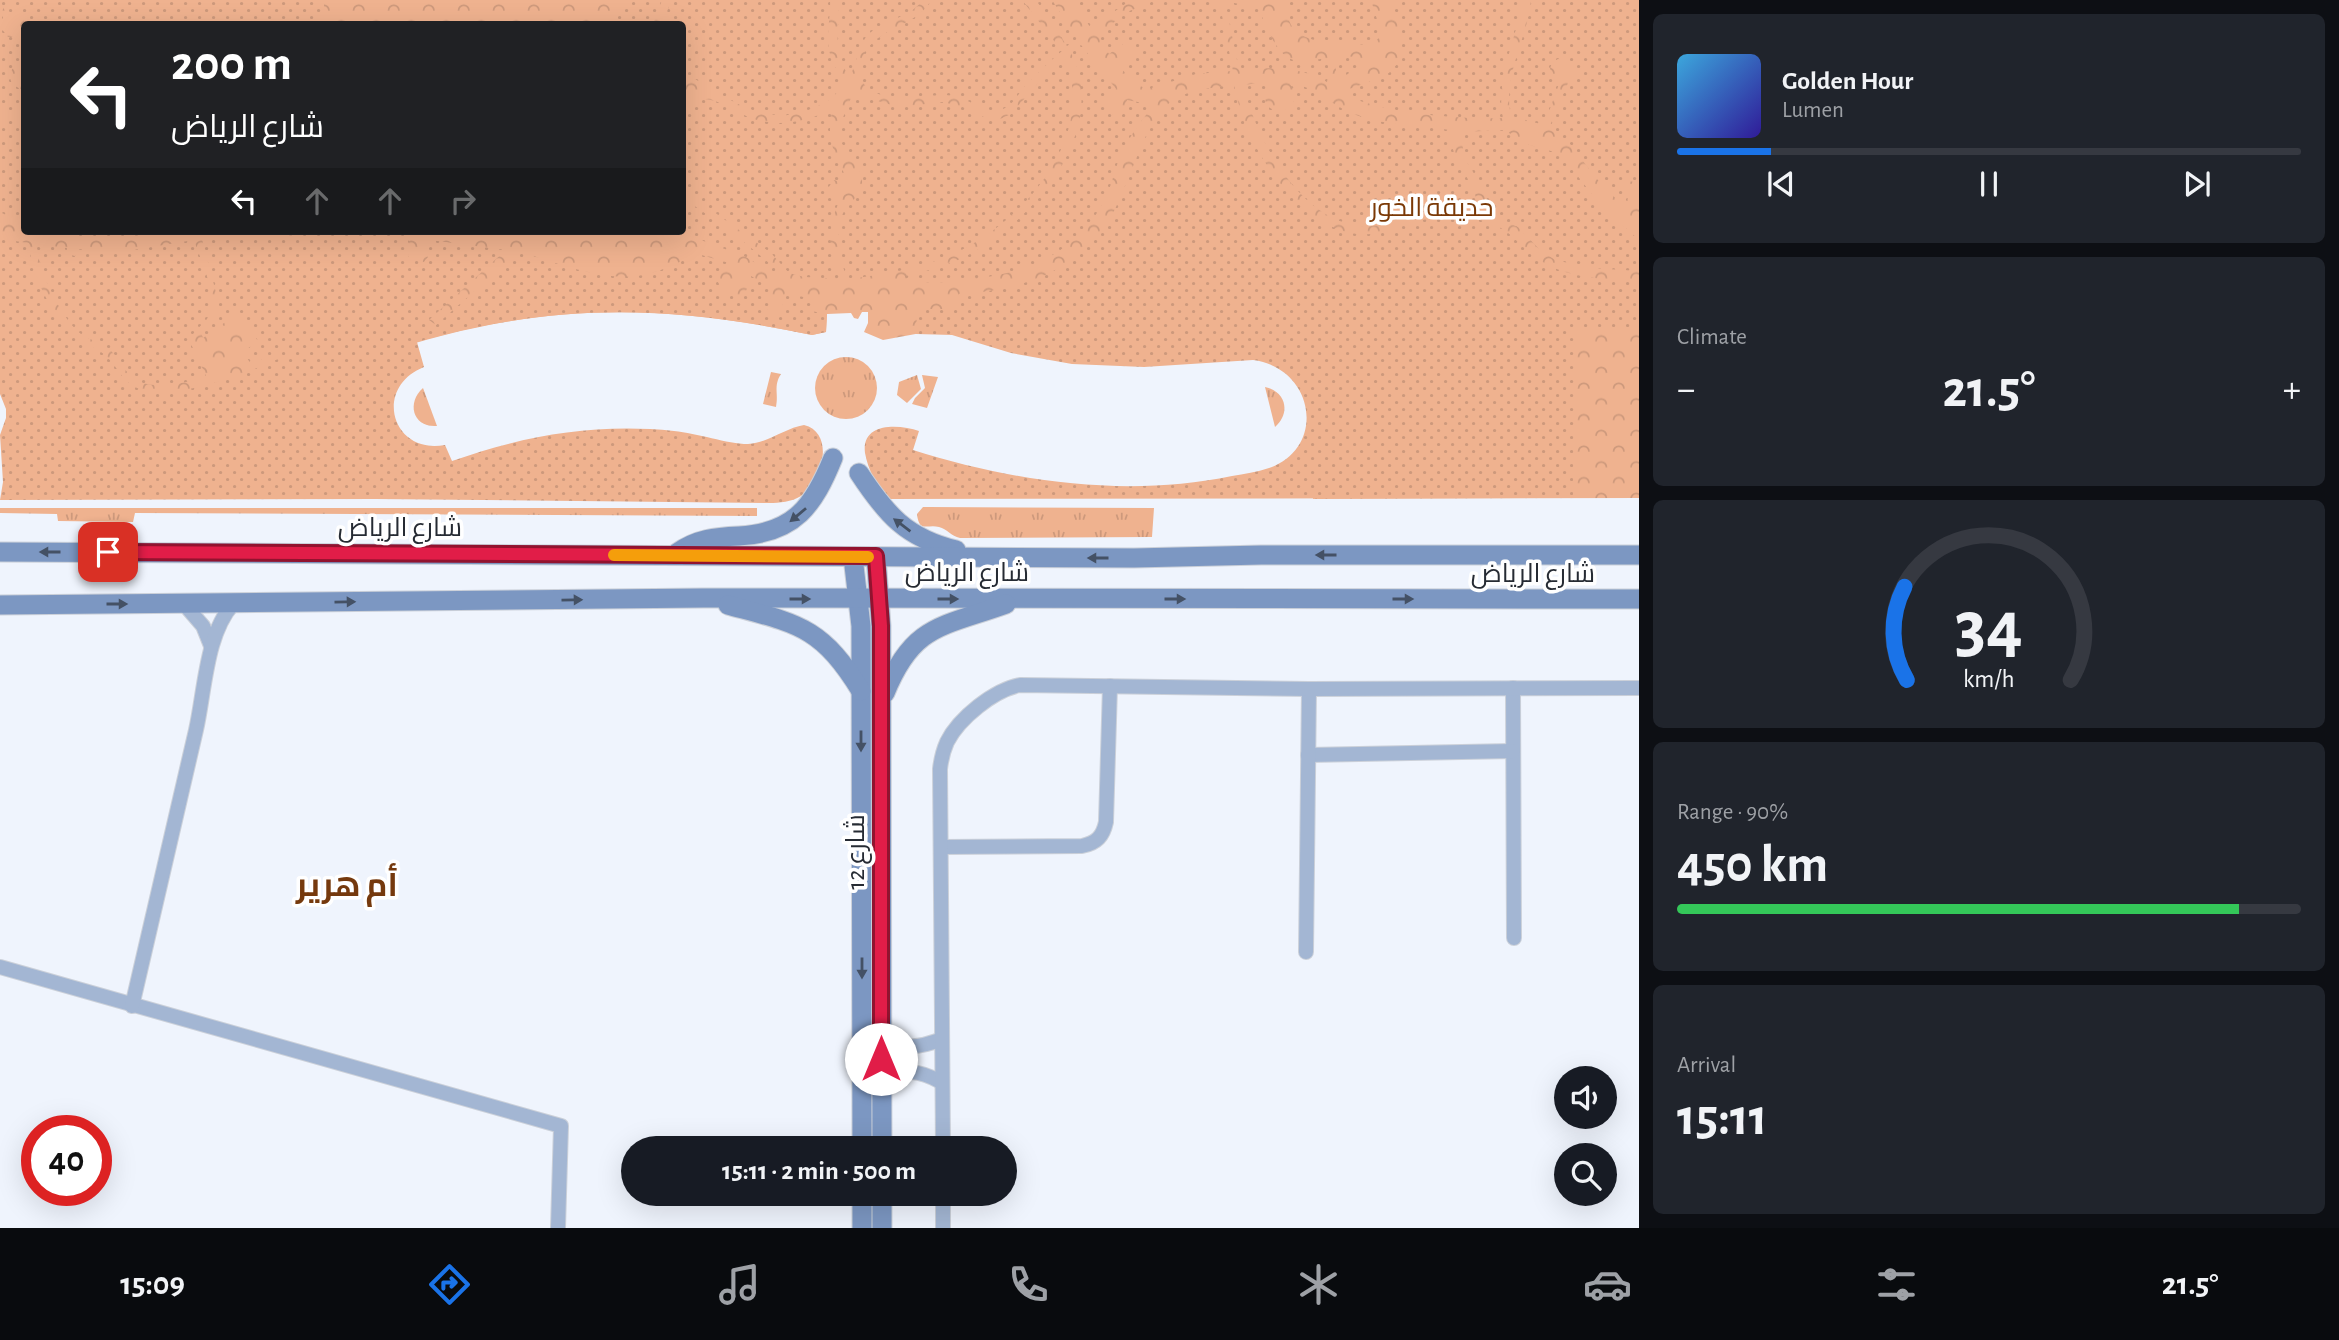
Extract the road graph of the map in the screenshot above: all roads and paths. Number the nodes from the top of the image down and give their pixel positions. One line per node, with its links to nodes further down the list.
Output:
1 (834, 458): 4 (main road, one-way to 4)
2 (859, 473): 8 (main road, one-way to 2)
3 (0, 552): 4 (main road, شارع الرياض, one-way to 3)
4 (674, 555): 7 (main road, شارع الرياض)
5 (1639, 555): 8 (main road, شارع الرياض, one-way to 8)
6 (884, 556): 7 (main road, شارع الرياض); 8 (main road, شارع الرياض); 10 (main road, شارع 12)
7 (845, 557): 11 (main road); 12 (main road, شارع 12)
8 (988, 557)
9 (703, 598): 11 (main road, شارع الرياض, one-way to 11); 16 (main road, شارع الرياض, one-way to 9); 23 (main road)
10 (887, 598): 12 (main road, شارع الرياض); 13 (main road, شارع الرياض, one-way to 13); 24 (main road, شارع 12)
11 (835, 599): 12 (main road, شارع الرياض)
12 (858, 599): 23 (main road, شارع 12)
13 (1022, 599): 14 (main road, شارع الرياض, one-way to 14); 24 (main road)
14 (1639, 599)
15 (184, 604): 16 (main road, شارع الرياض); 17 (main road, شارع الرياض, one-way to 15); 18 (street)
16 (233, 604): 18 (street)
17 (0, 605)
18 (211, 646): 31 (street)
19 (1110, 686): 22 (street); 27 (street); 27 (street)
20 (1513, 688): 21 (street); 22 (street); 25 (street)
21 (1639, 688)
22 (1309, 689): 26 (street)
23 (861, 691): 36 (main road, شارع 12, one-way to 36)
24 (881, 704): 32 (main road, شارع 12)
25 (1513, 751): 26 (street); 28 (street)
26 (1308, 755): 29 (street)
27 (941, 847): 33 (street)
28 (1514, 938)
29 (1306, 952)
30 (0, 967): 31 (street)
31 (132, 1006): 42 (street)
32 (881, 1038): 33 (street); 34 (main road, شارع 12)
33 (942, 1039): 35 (street)
34 (882, 1081): 35 (street); 37 (main road, شارع 12)
35 (942, 1082): 38 (street)
36 (862, 1136)
37 (882, 1136)
38 (943, 1136)
39 (862, 1206): 43 (main road)
40 (882, 1206): 44 (main road)
41 (943, 1206): 45 (street)
42 (558, 1228)
43 (862, 1228)
44 (882, 1228)
45 (943, 1228)

